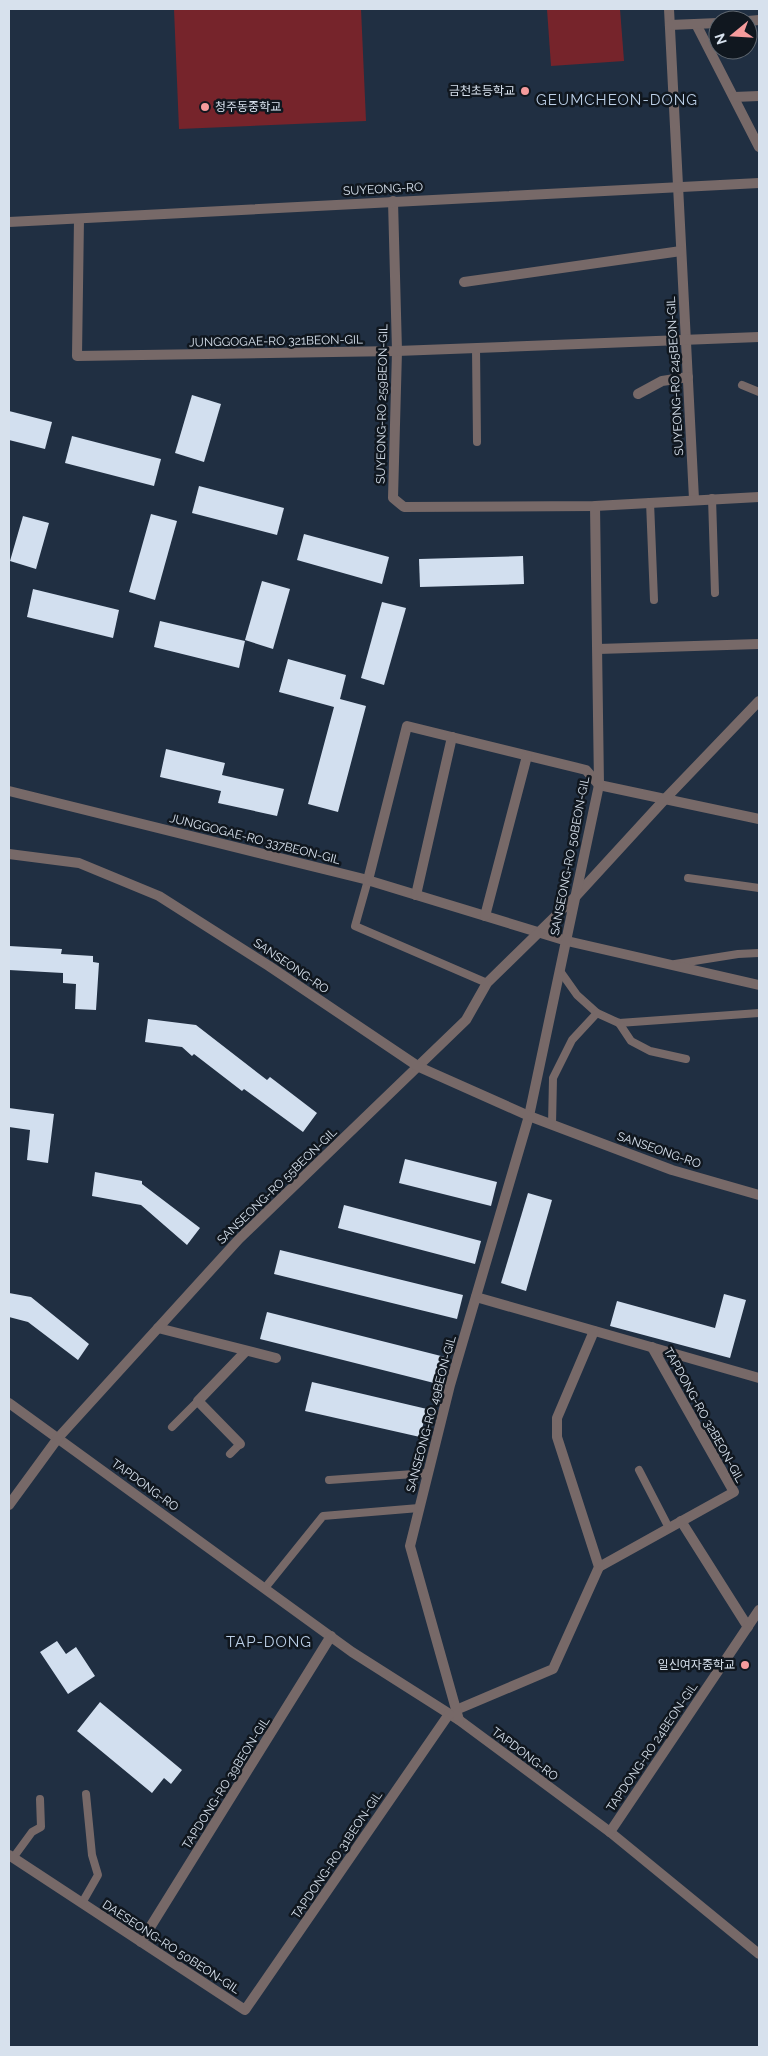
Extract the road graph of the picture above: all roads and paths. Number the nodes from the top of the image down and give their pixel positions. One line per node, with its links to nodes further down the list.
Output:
1 (669, 9): 4 (street, SUYEONG-RO 245BEON-GIL)
2 (708, 23): 3 (street)
3 (696, 24): 4 (street); 6 (street)
4 (670, 25): 9 (street, SUYEONG-RO 245BEON-GIL)
5 (759, 96): 6 (street)
6 (734, 97): 7 (street)
7 (759, 147)
8 (759, 183): 9 (street, SUYEONG-RO)
9 (677, 186): 10 (street, SUYEONG-RO); 13 (street, SUYEONG-RO 245BEON-GIL)
10 (393, 201): 11 (street, SUYEONG-RO); 18 (street, SUYEONG-RO 259BEON-GIL)
11 (79, 219): 12 (street, SUYEONG-RO); 18 (street, JUNGGOGAE-RO 321BEON-GIL)
12 (9, 222)
13 (681, 251): 14 (street); 16 (street, SUYEONG-RO 245BEON-GIL)
14 (464, 282)
15 (759, 337): 16 (street, JUNGGOGAE-RO 321BEON-GIL)
16 (686, 340): 17 (street, JUNGGOGAE-RO 321BEON-GIL); 19 (street, SUYEONG-RO 245BEON-GIL)
17 (476, 348): 18 (street, JUNGGOGAE-RO 321BEON-GIL); 23 (lane)
18 (397, 351): 28 (street, SUYEONG-RO 259BEON-GIL)
19 (688, 377): 22 (street); 26 (street, SUYEONG-RO 245BEON-GIL)
20 (742, 385): 21 (lane)
21 (759, 392)
22 (638, 394)
23 (477, 442)
24 (759, 497): 25 (street, SUYEONG-RO 259BEON-GIL)
25 (712, 498): 26 (street, SUYEONG-RO 259BEON-GIL); 29 (lane)
26 (694, 499): 27 (street, SUYEONG-RO 259BEON-GIL)
27 (650, 502): 28 (street, SUYEONG-RO 259BEON-GIL); 30 (lane)
28 (595, 506): 32 (street, SANSEONG-RO 50BEON-GIL)
29 (714, 593)
30 (654, 600)
31 (759, 644): 32 (street)
32 (598, 650): 36 (street, SANSEONG-RO 50BEON-GIL)
33 (759, 701): 38 (street, SANSEONG-RO 55BEON-GIL)
34 (452, 737): 35 (street); 42 (street); 44 (street)
35 (527, 756): 36 (street); 46 (street)
36 (599, 785): 38 (street); 45 (street, SANSEONG-RO 50BEON-GIL)
37 (9, 791): 42 (street, JUNGGOGAE-RO 337BEON-GIL)
38 (665, 799): 39 (street); 45 (street, SANSEONG-RO 55BEON-GIL)
39 (759, 818)
40 (9, 854): 58 (street, SANSEONG-RO)
41 (688, 878): 43 (lane)
42 (368, 880): 44 (street, JUNGGOGAE-RO 337BEON-GIL); 52 (lane)
43 (759, 888)
44 (416, 895): 46 (street, JUNGGOGAE-RO 337BEON-GIL)
45 (576, 896): 47 (street, SANSEONG-RO 55BEON-GIL); 48 (street, SANSEONG-RO 50BEON-GIL)
46 (486, 916): 47 (street, JUNGGOGAE-RO 337BEON-GIL)
47 (538, 932): 48 (street, JUNGGOGAE-RO 337BEON-GIL); 52 (street, SANSEONG-RO 55BEON-GIL)
48 (567, 941): 50 (street, JUNGGOGAE-RO 337BEON-GIL); 51 (street, SANSEONG-RO 50BEON-GIL)
49 (759, 954): 50 (lane, JUNGGOGAE-RO 337BEON-GIL)
50 (671, 965): 53 (street, JUNGGOGAE-RO 337BEON-GIL)
51 (560, 971): 54 (lane); 59 (street, SANSEONG-RO 50BEON-GIL)
52 (487, 983): 58 (street, SANSEONG-RO 55BEON-GIL)
53 (759, 985)
54 (597, 1013): 56 (lane); 60 (lane)
55 (759, 1014): 56 (lane)
56 (619, 1023): 57 (lane)
57 (686, 1059)
58 (419, 1067): 59 (street, SANSEONG-RO); 63 (street, SANSEONG-RO 55BEON-GIL)
59 (529, 1116): 60 (street, SANSEONG-RO); 62 (street, SANSEONG-RO 49BEON-GIL)
60 (552, 1125): 61 (street, SANSEONG-RO)
61 (759, 1195)
62 (476, 1297): 64 (street); 76 (street, SANSEONG-RO 49BEON-GIL)
63 (158, 1328): 66 (street); 72 (street, SANSEONG-RO 55BEON-GIL)
64 (594, 1331): 65 (street); 82 (street)
65 (652, 1347): 68 (street); 80 (street, TAPDONG-RO 32BEON-GIL)
66 (246, 1351): 67 (street); 69 (street)
67 (276, 1358)
68 (759, 1378)
69 (198, 1401): 71 (lane); 73 (street)
70 (9, 1403): 72 (street, TAPDONG-RO)
71 (172, 1427)
72 (58, 1438): 78 (street, SANSEONG-RO 55BEON-GIL); 83 (street, TAPDONG-RO)
73 (240, 1444): 74 (lane)
74 (230, 1454)
75 (639, 1470): 81 (lane)
76 (428, 1473): 77 (lane); 79 (street, SANSEONG-RO 49BEON-GIL)
77 (329, 1480)
78 (9, 1505)
79 (419, 1508): 83 (lane); 87 (street, SANSEONG-RO 49BEON-GIL)
80 (681, 1521): 81 (street, TAPDONG-RO 32BEON-GIL); 85 (street)
81 (669, 1528): 82 (street, TAPDONG-RO 32BEON-GIL)
82 (599, 1567): 87 (street)
83 (265, 1588): 86 (street, TAPDONG-RO)
84 (759, 1610): 85 (street, TAPDONG-RO 24BEON-GIL)
85 (748, 1627): 90 (street, TAPDONG-RO 24BEON-GIL)
86 (331, 1636): 87 (street, TAPDONG-RO); 93 (street, TAPDONG-RO 39BEON-GIL)
87 (454, 1715): 90 (street, TAPDONG-RO); 95 (street, TAPDONG-RO 31BEON-GIL)
88 (86, 1794): 92 (lane, DAESEONG-RO 50BEON-GIL)
89 (40, 1799): 91 (lane, DAESEONG-RO 50BEON-GIL)
90 (610, 1832): 94 (street, TAPDONG-RO)
91 (11, 1857): 92 (street, DAESEONG-RO 50BEON-GIL)
92 (82, 1904): 93 (street, DAESEONG-RO 50BEON-GIL)
93 (141, 1942): 95 (street, DAESEONG-RO 50BEON-GIL)
94 (759, 1954)
95 (245, 2010)

